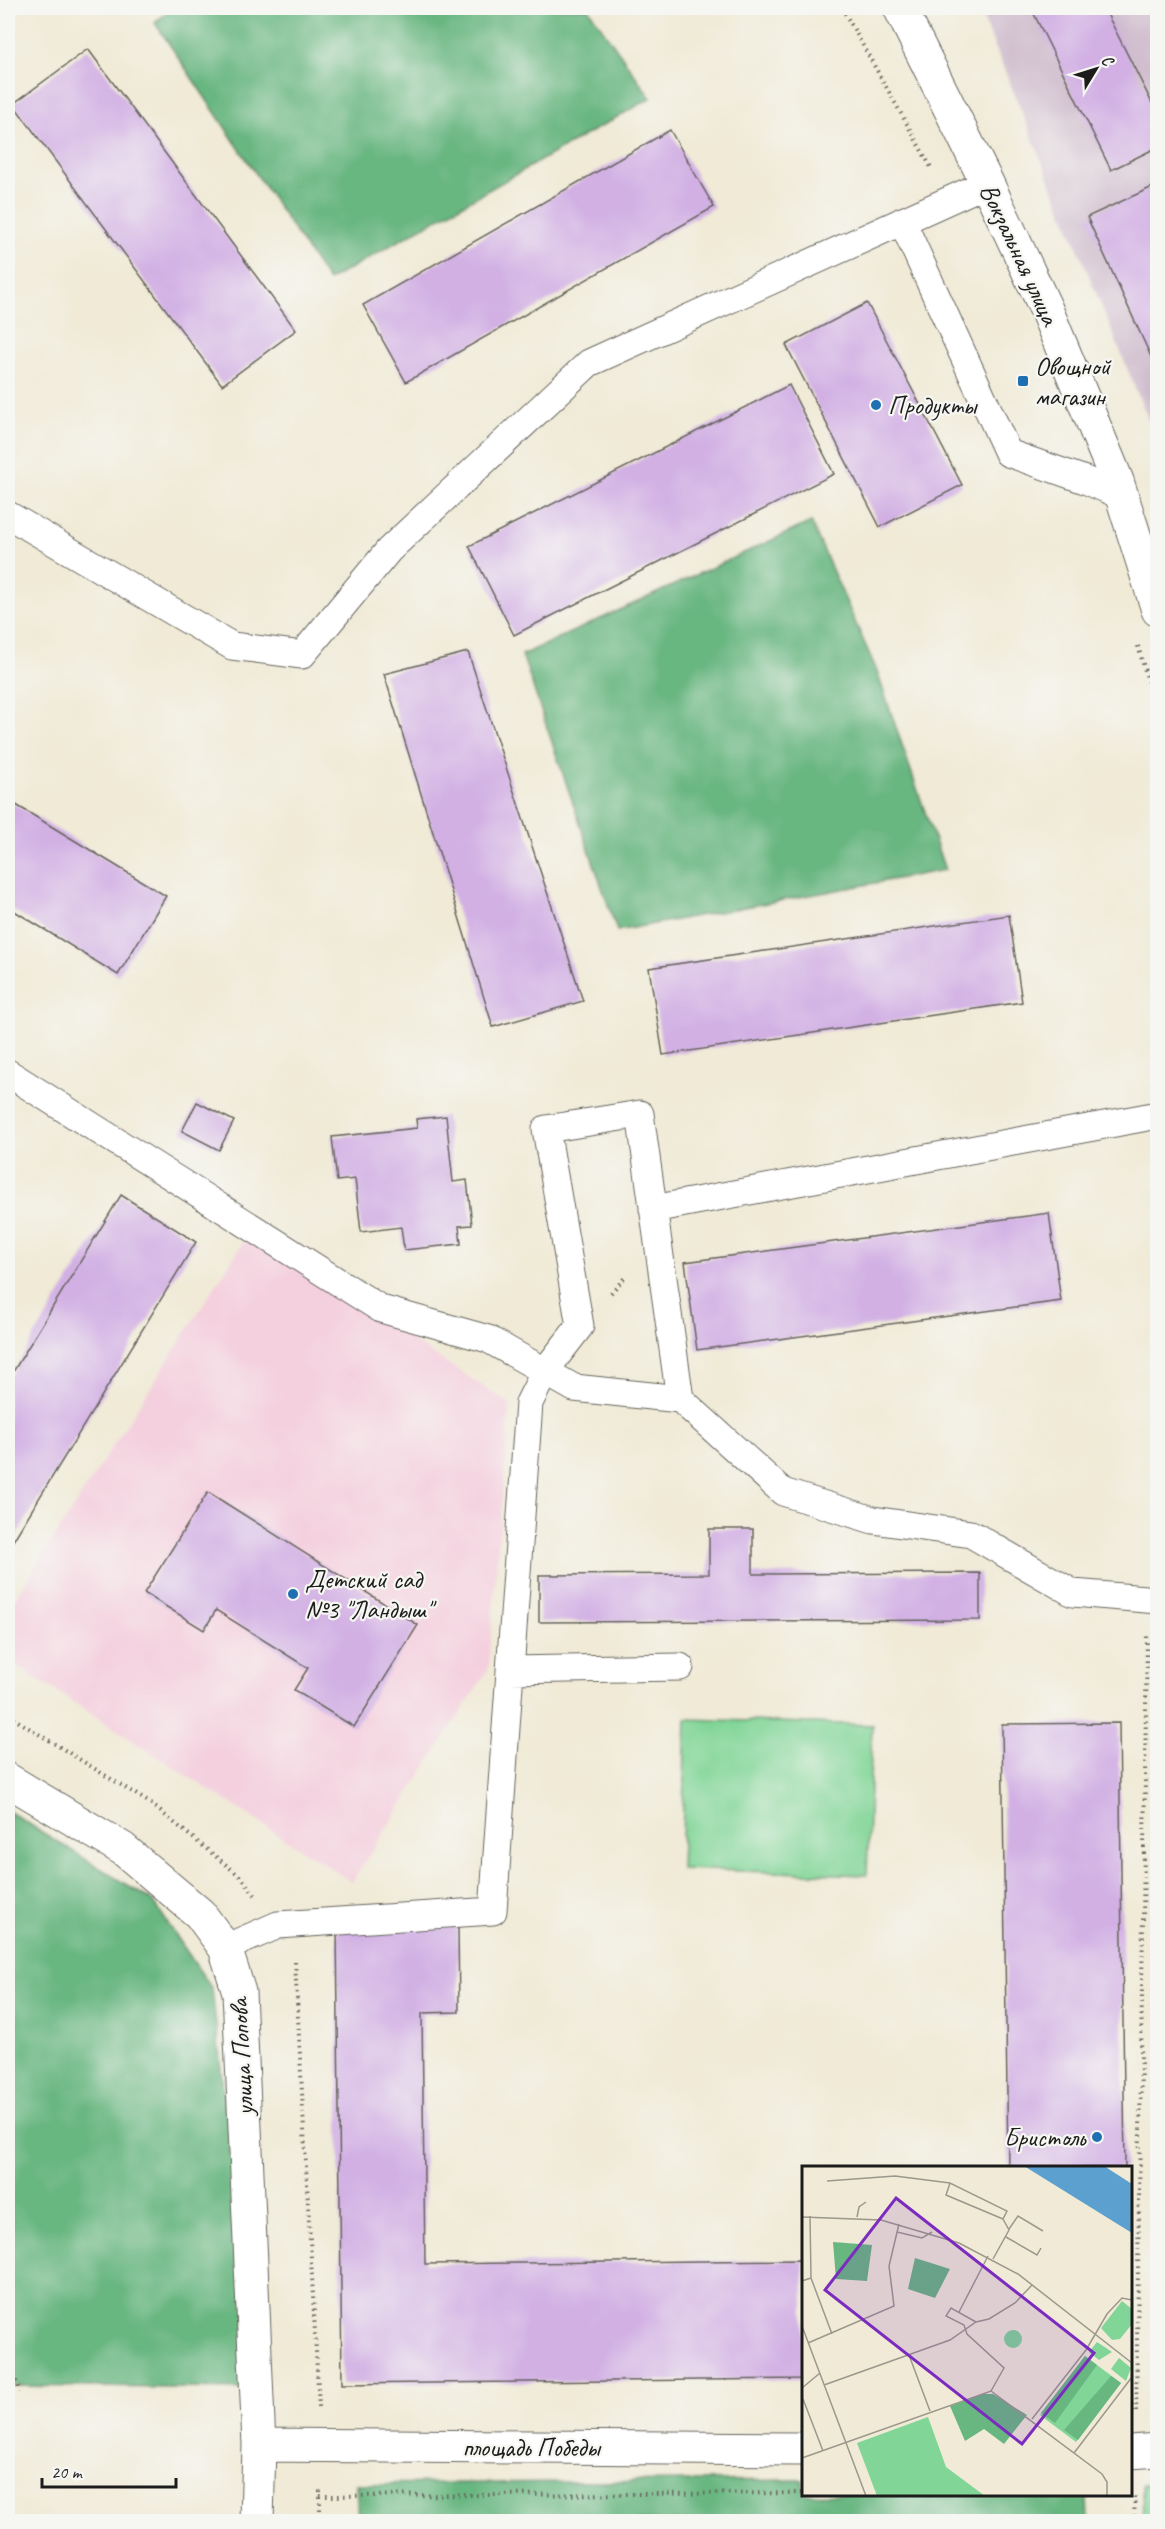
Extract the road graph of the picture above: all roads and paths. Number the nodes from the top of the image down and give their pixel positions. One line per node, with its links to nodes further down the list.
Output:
1 (842, 8): 4 (path)
2 (900, 8): 3 (street, Вокзальная улица)
3 (987, 183): 4 (lane); 6 (street, Вокзальная улица)
4 (948, 200): 5 (lane)
5 (902, 221): 6 (lane); 7 (lane)
6 (1122, 496): 8 (street, Вокзальная улица)
7 (8, 515)
8 (1158, 610)
9 (1138, 645): 10 (path)
10 (1158, 717)
11 (8, 1073): 16 (lane)
12 (1158, 1115): 13 (lane)
13 (653, 1209): 14 (lane); 15 (lane)
14 (657, 1243): 15 (path); 17 (lane)
15 (580, 1326): 16 (lane)
16 (544, 1371): 17 (lane); 20 (lane)
17 (680, 1399): 18 (lane)
18 (1153, 1600): 25 (path)
19 (680, 1667): 20 (lane)
20 (510, 1670): 22 (lane)
21 (8, 1780): 22 (street, улица Попова)
22 (225, 1948): 26 (street, улица Попова)
23 (8, 2358): 24 (path)
24 (20, 2392)
25 (1136, 2413)
26 (259, 2445): 27 (street, площадь Победы); 33 (street, улица Попова)
27 (802, 2449)
28 (1158, 2450): 29 (street)
29 (1132, 2452)
30 (1136, 2490): 34 (path)
31 (802, 2493): 32 (path)
32 (320, 2496)
33 (258, 2522)
34 (1134, 2522)

